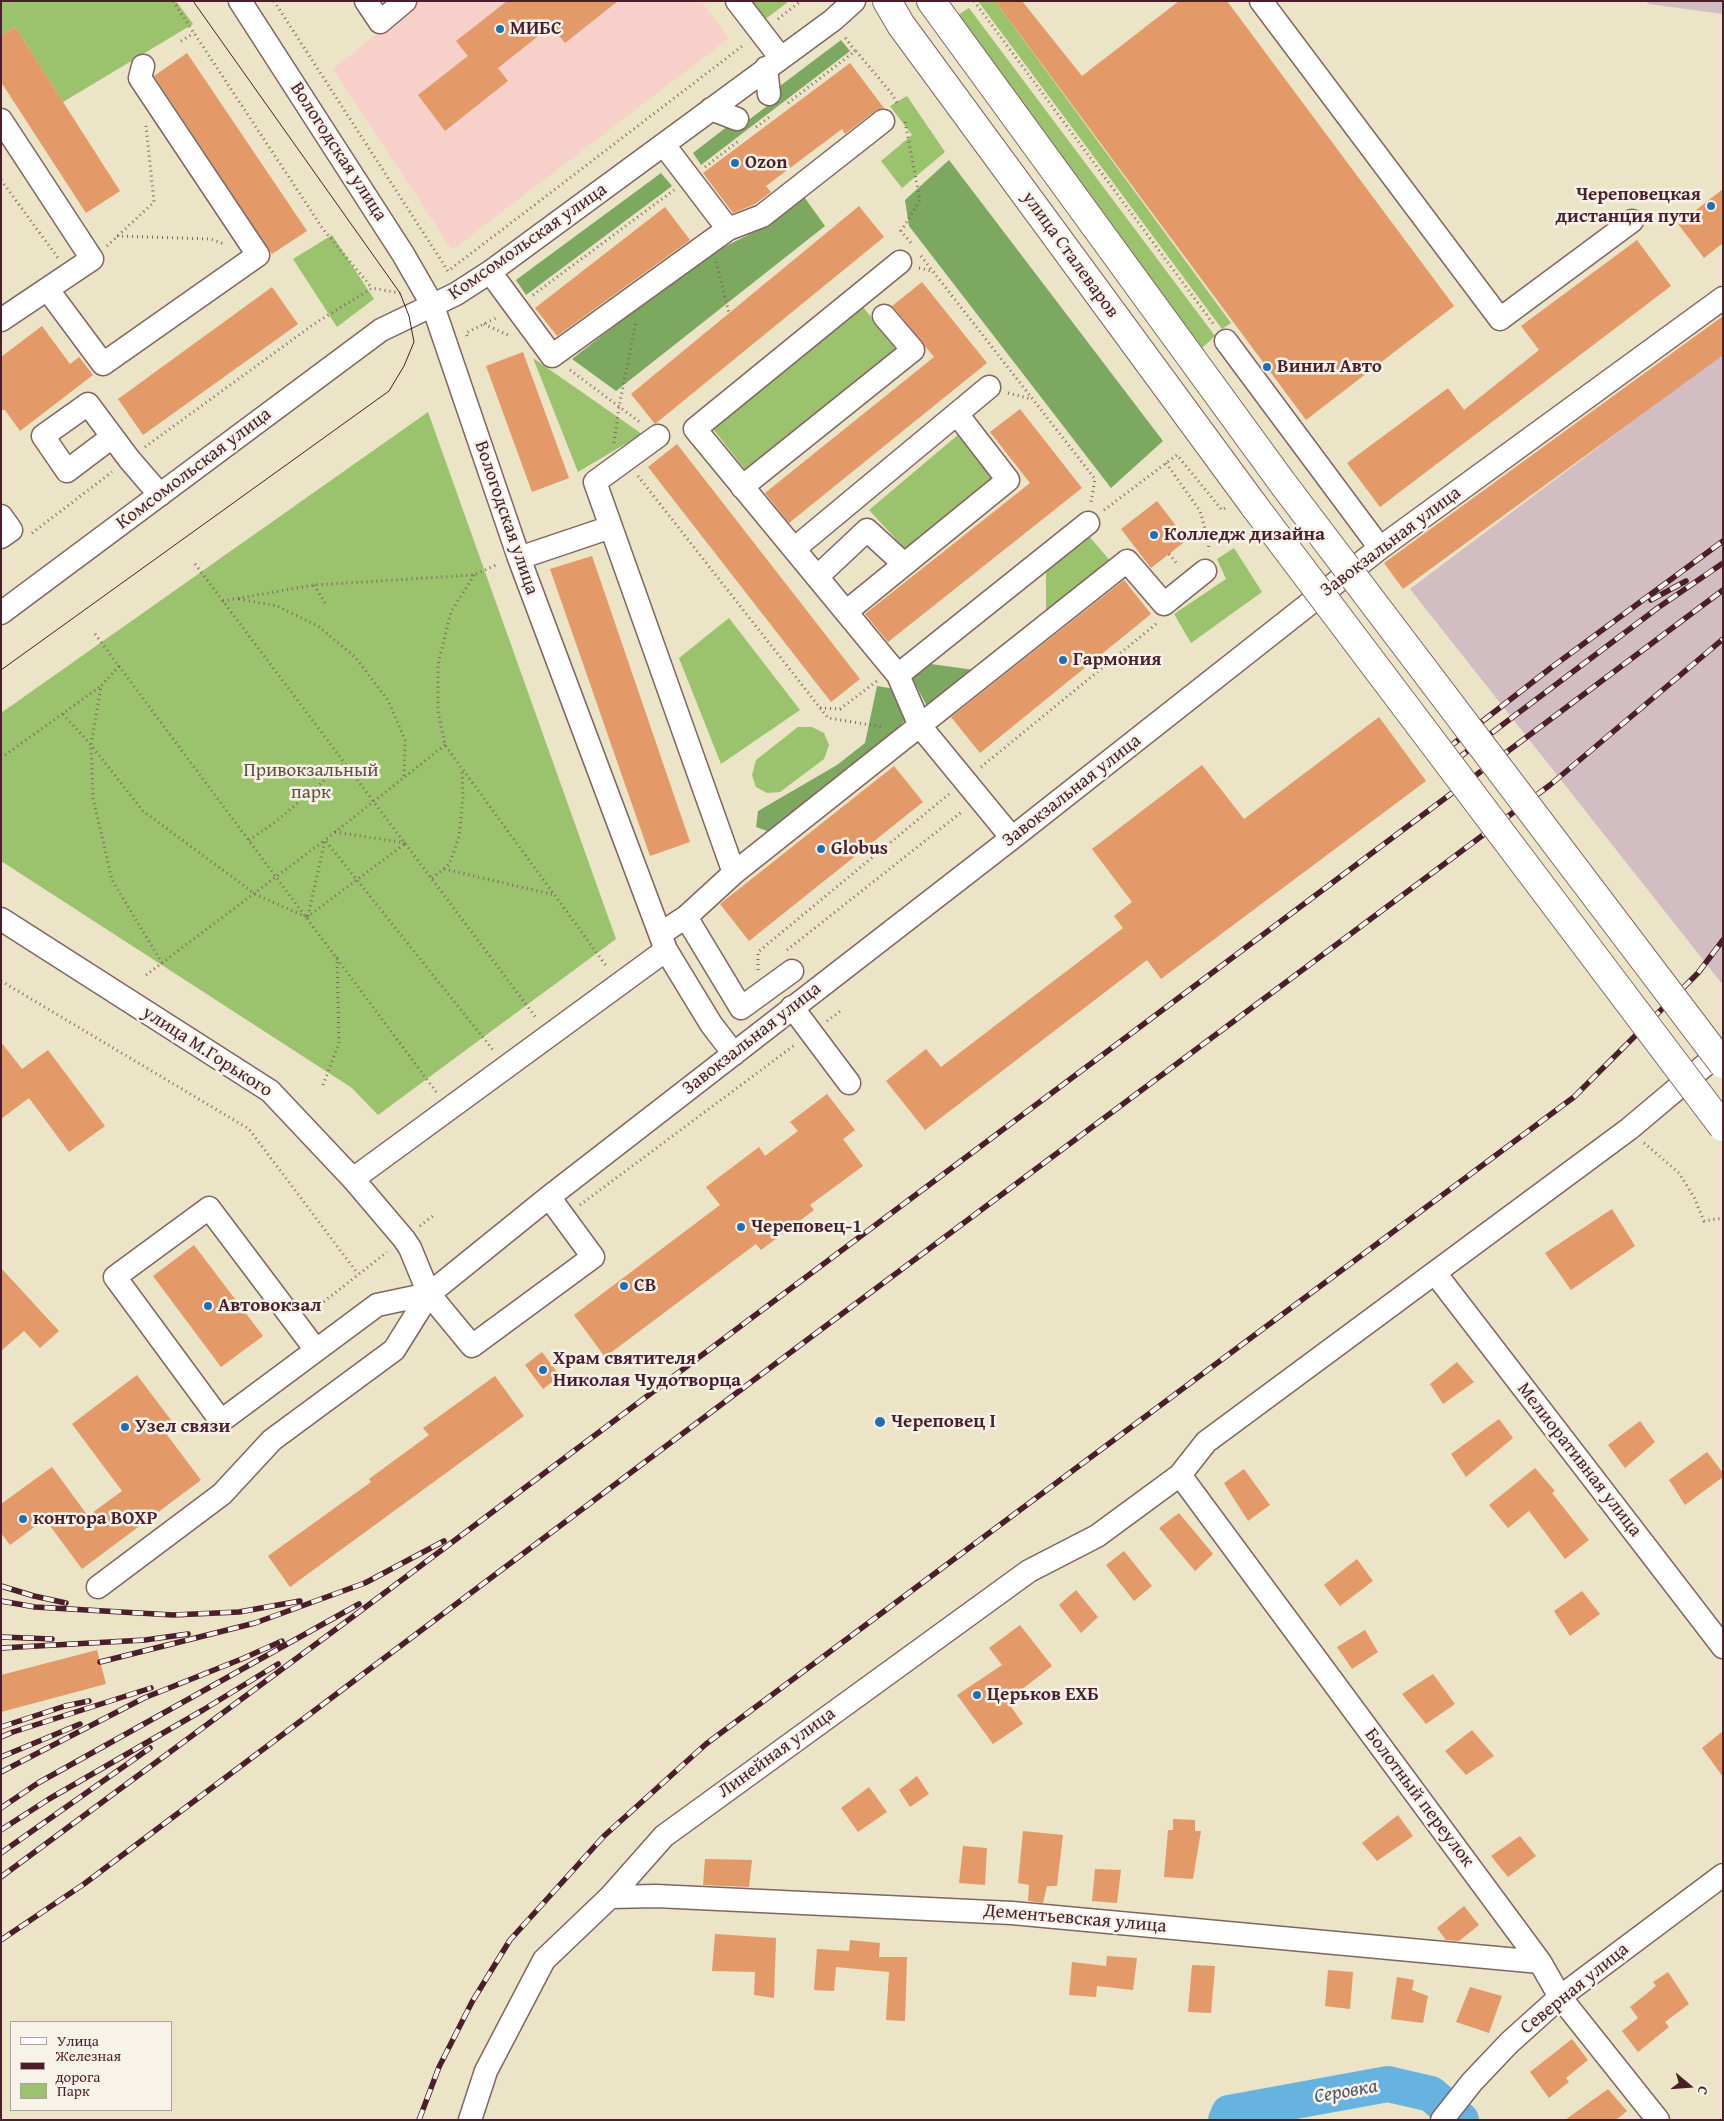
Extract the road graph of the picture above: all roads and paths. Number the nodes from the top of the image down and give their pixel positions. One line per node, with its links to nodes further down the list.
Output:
1 (174, 1): 14 (path)
2 (240, 1): 40 (street, Вологодская улица)
3 (274, 1): 13 (path)
4 (366, 1): 5 (street)
5 (405, 1)
6 (737, 1): 13 (street)
7 (801, 1): 13 (path)
8 (854, 1): 17 (street, Комсомольская улица)
9 (887, 1): 127 (main road, улица Сталеваров, bridge)
10 (931, 1): 122 (main road, улица Сталеваров, bridge)
11 (974, 1): 46 (path)
12 (1261, 1): 27 (street)
13 (761, 32): 17 (street)
14 (194, 33): 15 (path); 35 (path)
15 (181, 41)
16 (856, 51): 21 (path)
17 (773, 63): 19 (street); 20 (street, Комсомольская улица)
18 (143, 66): 31 (street)
19 (769, 94)
20 (711, 109): 23 (street); 25 (street, Комсомольская улица)
21 (895, 115): 28 (street); 30 (path)
22 (144, 116): 29 (path)
23 (737, 119)
24 (1, 120): 32 (street)
25 (664, 145): 28 (street); 33 (street, Комсомольская улица)
26 (1, 180): 34 (path)
27 (1632, 221)
28 (719, 235): 37 (street); 42 (path)
29 (118, 236): 31 (path); 32 (path)
30 (910, 253): 56 (street); 60 (path)
31 (258, 255): 36 (street)
32 (92, 259): 34 (street)
33 (490, 272): 40 (street, Комсомольская улица); 47 (street)
34 (70, 274): 36 (street)
35 (372, 288): 38 (path); 53 (path)
36 (48, 290): 41 (street)
37 (642, 291): 47 (street); 49 (path)
38 (400, 293)
39 (1723, 298): 64 (street, Завокзальная улица)
40 (433, 306): 57 (street, Комсомольская улица); 66 (street, Вологодская улица)
41 (4, 313)
42 (729, 313)
43 (884, 316): 56 (street)
44 (484, 324): 45 (path)
45 (466, 333)
46 (1226, 341): 64 (street)
47 (552, 356): 49 (path)
48 (989, 387): 50 (street)
49 (619, 407): 51 (path); 55 (path)
50 (957, 414): 65 (street); 68 (street)
51 (658, 436): 55 (street)
52 (112, 437): 53 (street)
53 (129, 459): 57 (street); 63 (path)
54 (1166, 463): 58 (path); 60 (path); 70 (path)
55 (618, 465): 61 (street); 83 (path)
56 (742, 487): 65 (street)
57 (160, 495): 78 (street, Комсомольская улица)
58 (1222, 510)
59 (1, 516): 62 (street)
60 (1088, 522): 81 (street)
61 (611, 527): 66 (street); 100 (street)
62 (1, 537)
63 (24, 539)
64 (1380, 548): 95 (street, Завокзальная улица)
65 (794, 549): 72 (street)
66 (519, 558): 109 (street, Вологодская улица)
67 (195, 564): 75 (path)
68 (904, 564): 72 (street); 77 (street)
69 (496, 565): 71 (path)
70 (1205, 572): 85 (street)
71 (474, 575): 73 (path); 87 (path)
72 (817, 577): 77 (street)
73 (314, 584): 74 (path); 76 (path)
74 (236, 599): 75 (path); 91 (path)
75 (223, 601): 89 (path)
76 (327, 606)
77 (847, 611): 81 (street)
78 (1, 613)
79 (96, 634): 80 (path)
80 (119, 666): 82 (path); 96 (path)
81 (896, 672): 83 (path); 85 (street)
82 (101, 686): 84 (path); 86 (path)
83 (820, 708): 85 (path)
84 (62, 714): 86 (path); 88 (path)
85 (916, 729): 92 (street); 100 (street)
86 (92, 745): 104 (path); 111 (path)
87 (445, 745): 90 (path); 91 (path)
88 (1, 758)
89 (345, 763): 93 (path); 96 (path)
90 (462, 768): 99 (path); 105 (path)
91 (404, 778): 93 (path)
92 (979, 798): 95 (street); 112 (path)
93 (374, 801): 94 (path); 98 (path)
94 (335, 832): 97 (path); 98 (path)
95 (1012, 838): 116 (street, Завокзальная улица)
96 (250, 840): 101 (path)
97 (325, 840): 101 (path); 103 (path); 106 (path)
98 (406, 843): 102 (path); 103 (path)
99 (444, 869): 102 (path); 105 (path)
100 (734, 873): 107 (street)
101 (278, 877): 104 (path); 106 (path)
102 (432, 878): 119 (path)
103 (357, 879): 106 (path); 123 (path)
104 (255, 894): 106 (path); 111 (path)
105 (556, 896): 115 (path)
106 (307, 917): 110 (path)
107 (686, 917): 109 (street); 112 (street)
108 (1, 919): 129 (street, улица М.Горького)
109 (663, 942): 115 (street); 121 (street, Вологодская улица)
110 (336, 956): 125 (path); 126 (path)
111 (162, 963): 113 (path)
112 (786, 963)
113 (146, 976)
114 (1, 981): 135 (path)
115 (617, 986): 119 (street)
116 (792, 1008): 118 (street); 121 (street, Завокзальная улица)
117 (842, 1010): 118 (path)
118 (811, 1033): 124 (street); 131 (path)
119 (546, 1037): 123 (street)
120 (1723, 1050): 128 (street, Линейная улица)
121 (734, 1054): 130 (street, Завокзальная улица)
122 (1723, 1064)
123 (503, 1069): 126 (street)
124 (849, 1083)
125 (324, 1085)
126 (447, 1111): 129 (street)
127 (1723, 1127)
128 (1629, 1129): 132 (path); 133 (street, Линейная улица)
129 (353, 1179): 134 (street, улица М.Горького)
130 (549, 1197): 131 (street); 134 (street, Завокзальная улица)
131 (563, 1217): 134 (street, улица М.Горького)
132 (1723, 1218)
133 (1435, 1273): 137 (street, Линейная улица); 139 (street, Мелиоративная улица)
134 (429, 1294): 136 (street); 138 (street)
135 (296, 1323): 136 (street); 136 (street)
136 (316, 1350)
137 (1180, 1475): 141 (street, Линейная улица); 142 (street, Болотный переулок)
138 (98, 1587)
139 (1723, 1646)
140 (1723, 1874): 143 (street, Северная улица)
141 (610, 1896): 142 (street, Дементьевская улица); 144 (street, Линейная улица)
142 (1540, 1962): 143 (street, Болотный переулок)
143 (1560, 1997): 145 (street, Северная улица); 146 (street, Болотный переулок)
144 (470, 2120)
145 (1442, 2120)
146 (1658, 2120)

